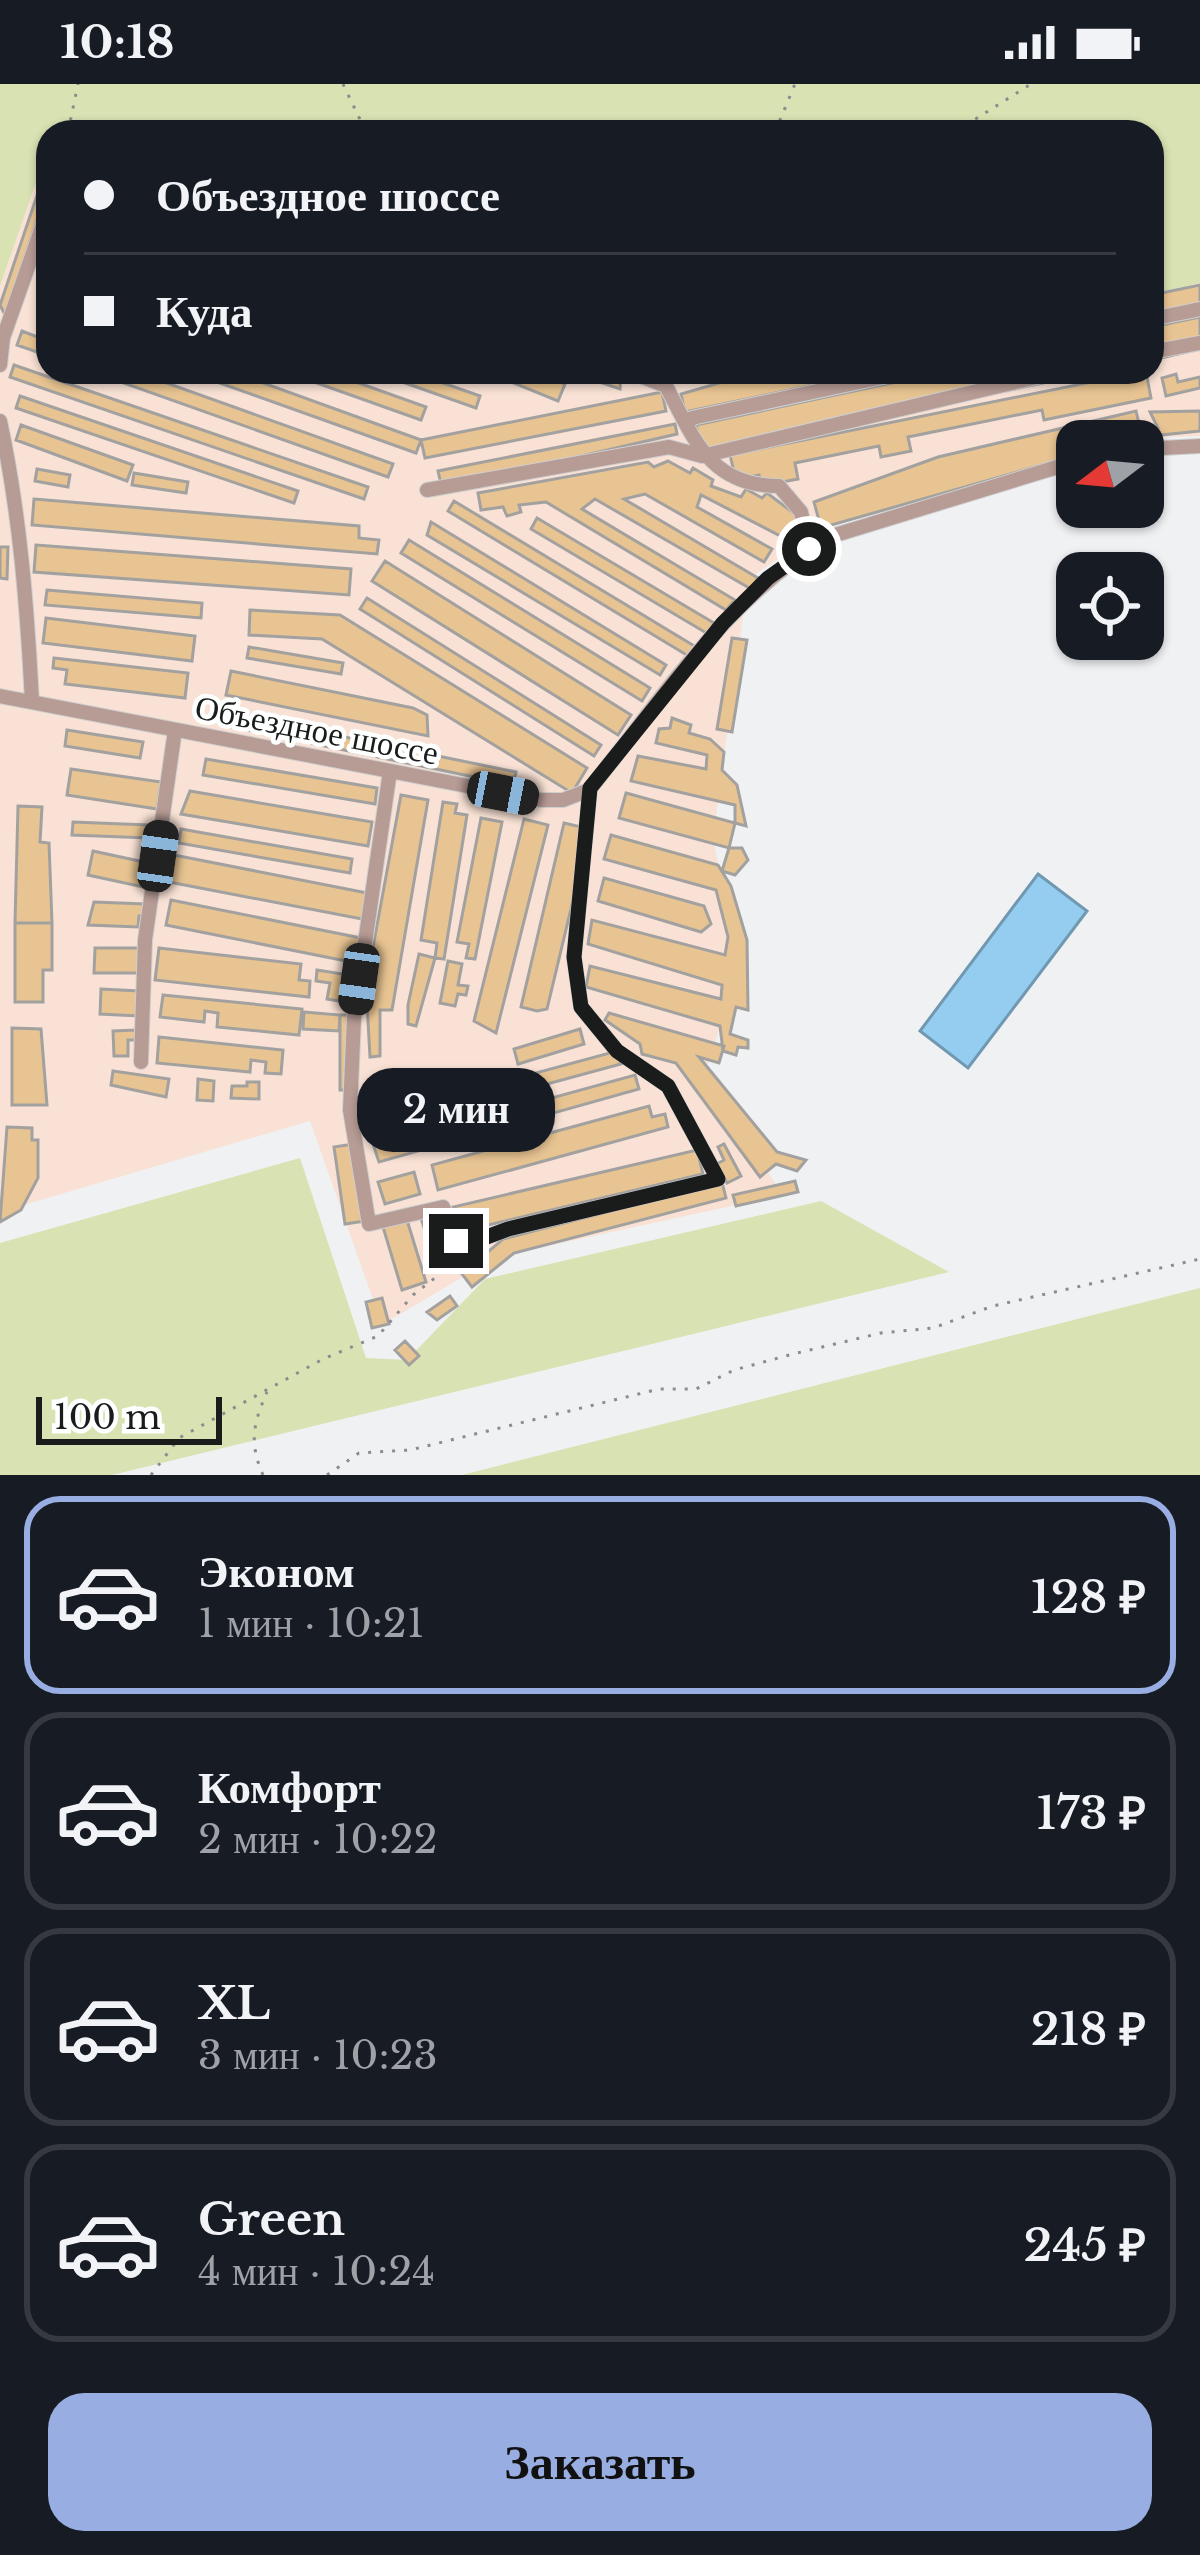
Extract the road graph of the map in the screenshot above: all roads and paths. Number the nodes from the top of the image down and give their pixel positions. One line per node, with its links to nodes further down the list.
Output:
1 (78, 84): 5 (path)
2 (343, 84): 6 (path)
3 (795, 84): 7 (path)
4 (1031, 84): 8 (path)
5 (70, 120)
6 (360, 120)
7 (780, 120)
8 (975, 120)
9 (36, 244): 14 (street)
10 (1200, 309): 11 (street)
11 (1164, 316)
12 (1200, 343): 13 (street)
13 (1164, 350)
14 (0, 365)
15 (661, 384): 19 (street)
16 (850, 384): 19 (street)
17 (1007, 384): 22 (street)
18 (0, 421): 27 (street)
19 (687, 425): 22 (street)
20 (1200, 446): 21 (street)
21 (1164, 448)
22 (702, 456): 24 (street); 25 (street)
23 (1056, 467): 25 (street)
24 (428, 490)
25 (809, 549): 30 (street)
26 (0, 696): 27 (street, Объездное шоссе)
27 (32, 702): 28 (street, Объездное шоссе)
28 (175, 730): 29 (street, Объездное шоссе); 31 (street)
29 (390, 771): 30 (street, Объездное шоссе); 32 (street)
30 (590, 788): 32 (street)
31 (141, 1062)
32 (462, 1257): 34 (path)
33 (1200, 1259): 37 (path)
34 (268, 1389): 35 (path); 36 (path)
35 (151, 1475)
36 (263, 1475)
37 (327, 1475)

